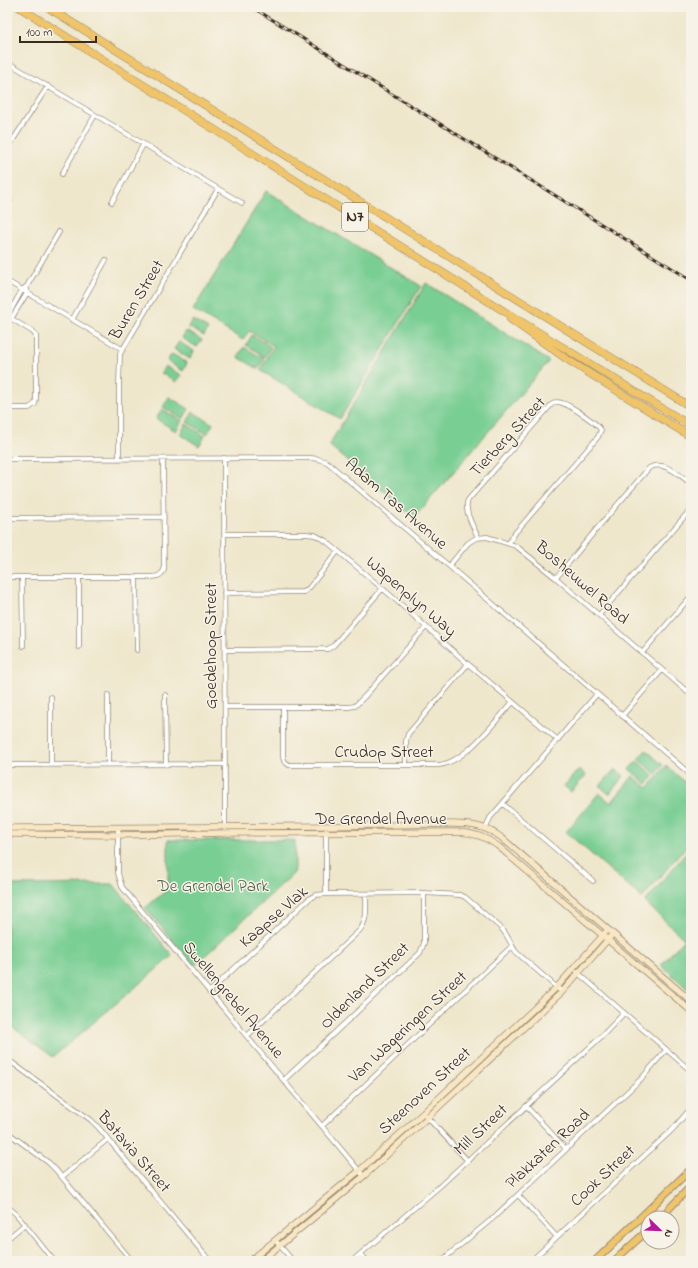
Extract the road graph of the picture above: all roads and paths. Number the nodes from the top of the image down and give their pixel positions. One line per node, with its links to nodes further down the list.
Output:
1 (19, 7): 20 (highway, N7)
2 (47, 7): 27 (highway, N7)
3 (7, 62): 4 (street)
4 (48, 86): 5 (street); 6 (street)
5 (95, 115): 7 (street); 8 (street)
6 (11, 143)
7 (143, 145): 9 (street); 11 (street)
8 (62, 174)
9 (218, 189): 12 (street); 25 (street, Buren Street)
10 (10, 201): 13 (street)
11 (112, 202)
12 (242, 202)
13 (7, 206)
14 (59, 232): 17 (street)
15 (106, 260): 23 (street)
16 (7, 281): 18 (street)
17 (27, 286): 18 (street); 19 (street)
18 (22, 290): 19 (street); 21 (street)
19 (27, 293): 22 (street); 23 (street)
20 (499, 308): 28 (highway, N7); 29 (highway)
21 (7, 316): 22 (street)
22 (11, 319): 24 (street); 26 (street)
23 (72, 320): 25 (street)
24 (7, 322)
25 (122, 349): 32 (street, Buren Street)
26 (7, 408)
27 (691, 408)
28 (691, 426)
29 (691, 437)
30 (224, 458): 33 (street, Adam Tas Avenue); 38 (street, Goedehoop Street); 42 (street, Adam Tas Avenue)
31 (7, 459): 32 (street, Adam Tas Avenue)
32 (119, 459): 33 (street, Adam Tas Avenue)
33 (163, 459): 36 (street)
34 (691, 483): 47 (street)
35 (691, 509): 51 (street)
36 (164, 516): 37 (street); 45 (street)
37 (7, 518)
38 (224, 534): 41 (street, Wapenplyn Way); 49 (street, Goedehoop Street)
39 (478, 537): 40 (street, Bosheuwel Road); 40 (street, Tierberg Street); 42 (street)
40 (509, 543): 47 (street, Bosheuwel Road)
41 (338, 551): 48 (street, Wapenplyn Way); 49 (street)
42 (449, 566): 62 (street, Adam Tas Avenue)
43 (22, 577): 44 (street); 46 (street); 53 (street)
44 (79, 577): 45 (street); 54 (street)
45 (136, 577): 55 (street)
46 (7, 578)
47 (556, 578): 51 (street, Bosheuwel Road)
48 (382, 589): 52 (street, Wapenplyn Way); 56 (street)
49 (224, 593): 56 (street, Goedehoop Street)
50 (691, 596): 57 (street)
51 (599, 615): 57 (street, Bosheuwel Road)
52 (426, 628): 58 (street, Wapenplyn Way); 69 (street)
53 (23, 646)
54 (79, 646)
55 (137, 650)
56 (225, 650): 68 (street, Goedehoop Street)
57 (642, 653): 59 (street, Bosheuwel Road)
58 (468, 664): 67 (street, Wapenplyn Way); 74 (street)
59 (662, 670): 61 (street, Bosheuwel Road); 70 (street)
60 (691, 686): 61 (street)
61 (686, 691): 65 (street, Bosheuwel Road)
62 (597, 694): 70 (street, Adam Tas Avenue); 71 (street)
63 (108, 695): 72 (street)
64 (165, 695): 77 (street)
65 (691, 695)
66 (51, 697): 76 (street)
67 (513, 702): 71 (street, Wapenplyn Way); 74 (street, Crudop Street)
68 (225, 707): 69 (street); 73 (street, Goedehoop Street)
69 (283, 708): 74 (street, Crudop Street)
70 (622, 716): 78 (street, Adam Tas Avenue)
71 (558, 740): 79 (street)
72 (108, 764): 76 (street); 77 (street)
73 (224, 764): 77 (street); 84 (street, Goedehoop Street)
74 (406, 764)
75 (7, 765): 76 (street)
76 (51, 765)
77 (166, 765)
78 (691, 775)
79 (503, 804): 83 (street); 90 (street)
80 (326, 826): 83 (street, De Grendel Avenue); 84 (street, De Grendel Avenue); 85 (street, Kaapse Vlak)
81 (118, 827): 82 (street, De Grendel Avenue); 84 (street, De Grendel Avenue); 88 (street, Swellengrebel Avenue)
82 (7, 828)
83 (486, 828): 86 (street); 89 (street); 94 (street, De Grendel Avenue)
84 (225, 830): 85 (street, De Grendel Avenue); 88 (street, De Grendel Avenue)
85 (326, 833): 86 (street, De Grendel Avenue); 92 (street, Kaapse Vlak)
86 (471, 833): 89 (street, De Grendel Avenue)
87 (7, 834): 88 (street, De Grendel Avenue)
88 (118, 835): 102 (street, Swellengrebel Avenue)
89 (490, 841): 96 (street, De Grendel Avenue)
90 (594, 881)
91 (424, 893): 93 (street); 98 (street); 111 (street, Oldenland Street)
92 (326, 894): 93 (street); 102 (street, Kaapse Vlak)
93 (366, 894): 107 (street)
94 (608, 930): 95 (street, De Grendel Avenue); 96 (street, Steenoven Street)
95 (613, 934): 97 (street, Steenoven Street); 104 (street, De Grendel Avenue)
96 (603, 935): 97 (street, De Grendel Avenue); 99 (street, Steenoven Street)
97 (608, 940): 100 (street, Steenoven Street); 105 (street, De Grendel Avenue)
98 (512, 946): 101 (street); 115 (street, Van Wageringen Street)
99 (573, 970): 100 (street); 101 (street, Steenoven Street)
100 (578, 974): 103 (street, Steenoven Street); 106 (street)
101 (557, 988): 103 (street); 114 (street, Steenoven Street)
102 (209, 992): 107 (street, Swellengrebel Avenue)
103 (562, 992): 114 (street, Steenoven Street)
104 (691, 1001)
105 (691, 1010)
106 (624, 1013): 108 (street); 112 (street, Mill Street)
107 (247, 1036): 111 (street, Swellengrebel Avenue)
108 (666, 1050): 110 (street); 118 (street, Plakkaten Road)
109 (7, 1059): 117 (street, Batavia Street)
110 (691, 1071)
111 (284, 1080): 115 (street, Swellengrebel Avenue)
112 (526, 1106): 118 (street); 119 (street, Mill Street)
113 (691, 1108): 129 (street, Cook Street)
114 (425, 1115): 119 (street); 121 (street, Steenoven Street); 122 (street, Steenoven Street)
115 (322, 1126): 121 (street, Swellengrebel Avenue)
116 (7, 1132): 123 (street)
117 (108, 1139): 123 (street); 137 (street, Batavia Street)
118 (566, 1150): 125 (street, Plakkaten Road)
119 (468, 1161): 134 (street, Mill Street)
120 (691, 1169): 145 (main road)
121 (359, 1171): 122 (street, Swellengrebel Avenue); 132 (street, Steenoven Street)
122 (364, 1176): 133 (street, Steenoven Street)
123 (62, 1177): 136 (street)
124 (691, 1186): 127 (main road)
125 (518, 1195): 129 (street); 143 (street, Plakkaten Road)
126 (7, 1206): 128 (street)
127 (668, 1210)
128 (25, 1224): 131 (street); 135 (street)
129 (557, 1237): 144 (street, Cook Street)
130 (640, 1237): 146 (main road)
131 (7, 1239)
132 (275, 1240): 133 (street); 138 (street, Steenoven Street)
133 (279, 1245): 139 (street, Steenoven Street); 140 (street)
134 (361, 1254): 141 (street, Mill Street); 142 (street)
135 (54, 1261)
136 (132, 1261)
137 (210, 1261)
138 (250, 1261)
139 (261, 1261)
140 (293, 1261)
141 (352, 1261)
142 (367, 1261)
143 (441, 1261)
144 (531, 1261)
145 (595, 1261)
146 (614, 1261)

